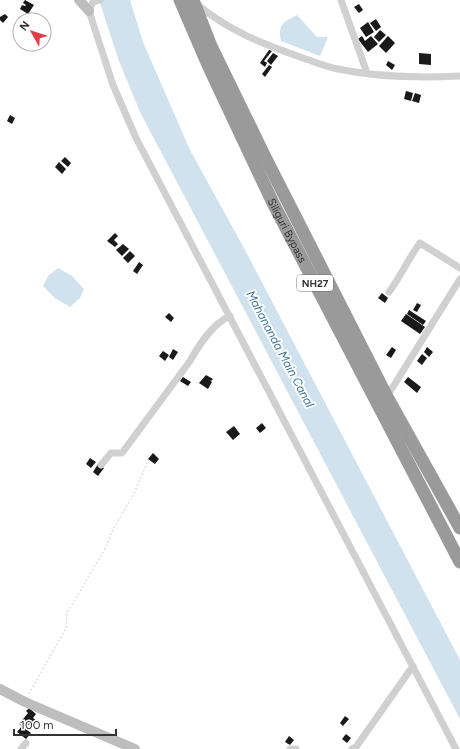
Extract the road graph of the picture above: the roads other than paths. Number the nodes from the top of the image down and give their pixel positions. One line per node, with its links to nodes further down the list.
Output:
1 (79, 0): 5 (street)
2 (100, 0): 5 (street)
3 (341, 0): 6 (street)
4 (187, 1): 6 (street); 12 (highway, NH27); 13 (highway, Siliguri Bypass / NH27)
5 (91, 7): 11 (street)
6 (366, 73): 7 (street)
7 (460, 76)
8 (460, 268): 10 (street)
9 (460, 279): 12 (street)
10 (389, 292)
11 (230, 316): 14 (street); 17 (street)
12 (387, 397): 13 (street); 15 (highway, NH27)
13 (379, 408): 16 (highway, Siliguri Bypass / NH27)
14 (101, 465)
15 (460, 528)
16 (460, 562)
17 (413, 666): 24 (street); 25 (street)
18 (0, 689): 21 (street)
19 (26, 743): 20 (street)
20 (21, 749)
21 (135, 749)
22 (290, 749): 23 (street)
23 (296, 749)
24 (352, 749)
25 (456, 749)

